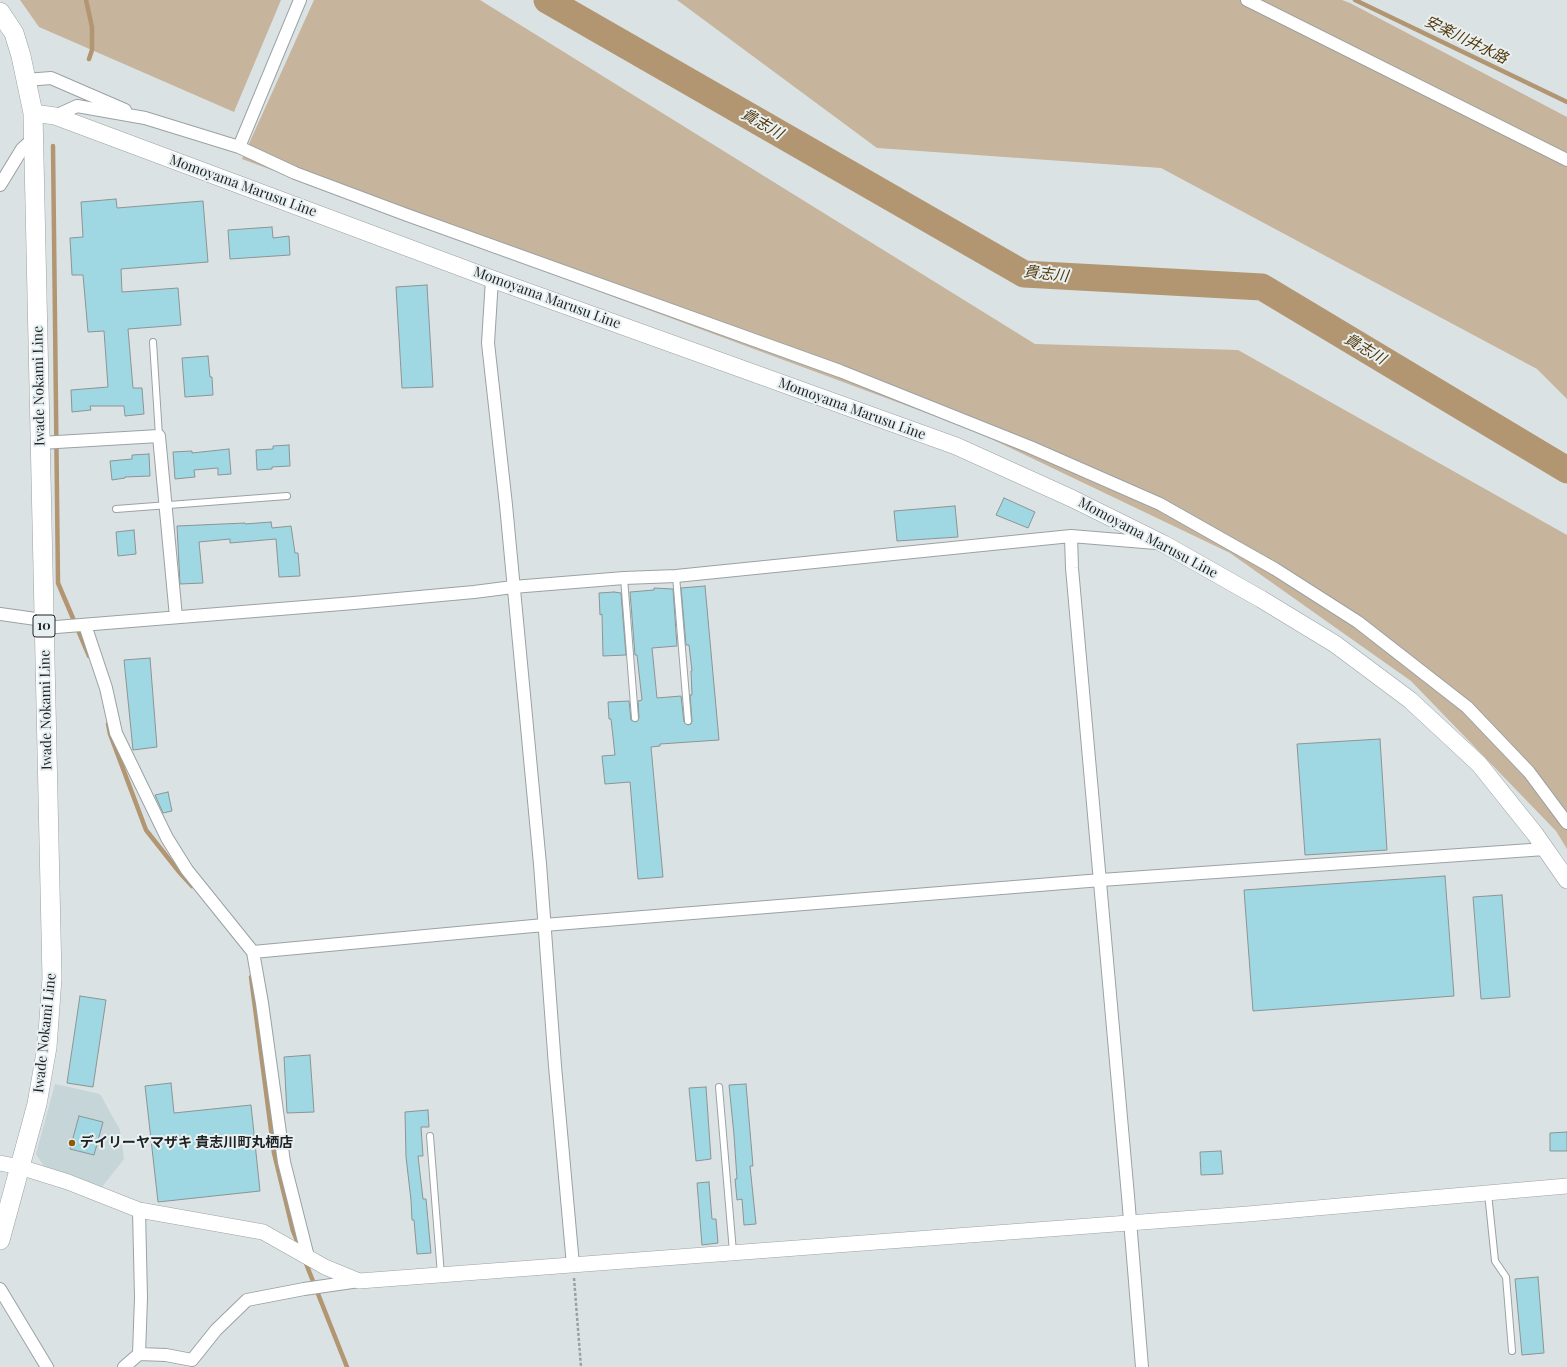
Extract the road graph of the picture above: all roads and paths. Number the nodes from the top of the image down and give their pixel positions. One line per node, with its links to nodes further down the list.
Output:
1 (300, 0): 9 (street)
2 (1247, 0): 10 (street)
3 (0, 12): 4 (main road, Iwade Nokami Line / 10)
4 (26, 80): 5 (main road, Iwade Nokami Line / 10); 7 (street)
5 (33, 113): 6 (main road, Momoyama Marusu Line); 8 (main road, Iwade Nokami Line / 10)
6 (55, 116): 7 (street); 12 (main road, Momoyama Marusu Line)
7 (145, 118): 9 (street)
8 (33, 139): 11 (street); 15 (main road, Iwade Nokami Line / 10)
9 (239, 147): 30 (street)
10 (1567, 160)
11 (0, 186)
12 (492, 279): 20 (main road, Momoyama Marusu Line); 23 (street)
13 (153, 342): 14 (lane)
14 (159, 436): 15 (street); 17 (street)
15 (40, 443): 26 (main road, Iwade Nokami Line / 10)
16 (287, 496): 17 (lane)
17 (165, 505): 18 (lane); 25 (street)
18 (116, 509)
19 (1071, 536): 20 (street); 21 (street); 32 (street)
20 (1164, 544): 31 (main road, Momoyama Marusu Line)
21 (676, 576): 22 (street); 29 (lane)
22 (624, 578): 23 (street); 28 (lane)
23 (513, 587): 25 (street); 34 (street)
24 (0, 614): 26 (street)
25 (176, 617): 27 (street)
26 (44, 624): 27 (street); 39 (main road, Iwade Nokami Line / 10)
27 (85, 625): 35 (street)
28 (635, 718)
29 (688, 721)
30 (1567, 822)
31 (1545, 849): 32 (street); 33 (main road, Momoyama Marusu Line)
32 (1101, 880): 34 (street); 43 (street)
33 (1567, 880)
34 (544, 925): 35 (street); 47 (street)
35 (253, 952): 46 (street)
36 (719, 1087): 45 (lane)
37 (430, 1136): 48 (lane)
38 (0, 1163): 39 (street)
39 (20, 1167): 42 (street); 44 (main road, Iwade Nokami Line / 10)
40 (1567, 1186): 41 (street)
41 (1488, 1193): 43 (street); 51 (lane)
42 (139, 1210): 46 (street); 52 (street)
43 (1131, 1223): 45 (street); 56 (street)
44 (0, 1240)
45 (733, 1252): 47 (street)
46 (308, 1257): 49 (street)
47 (573, 1266): 48 (street); 55 (path)
48 (441, 1275): 49 (street)
49 (359, 1281): 52 (street)
50 (0, 1289): 53 (street)
51 (1512, 1351)
52 (139, 1354): 54 (street)
53 (47, 1367)
54 (124, 1367)
55 (581, 1367)
56 (1142, 1367)

